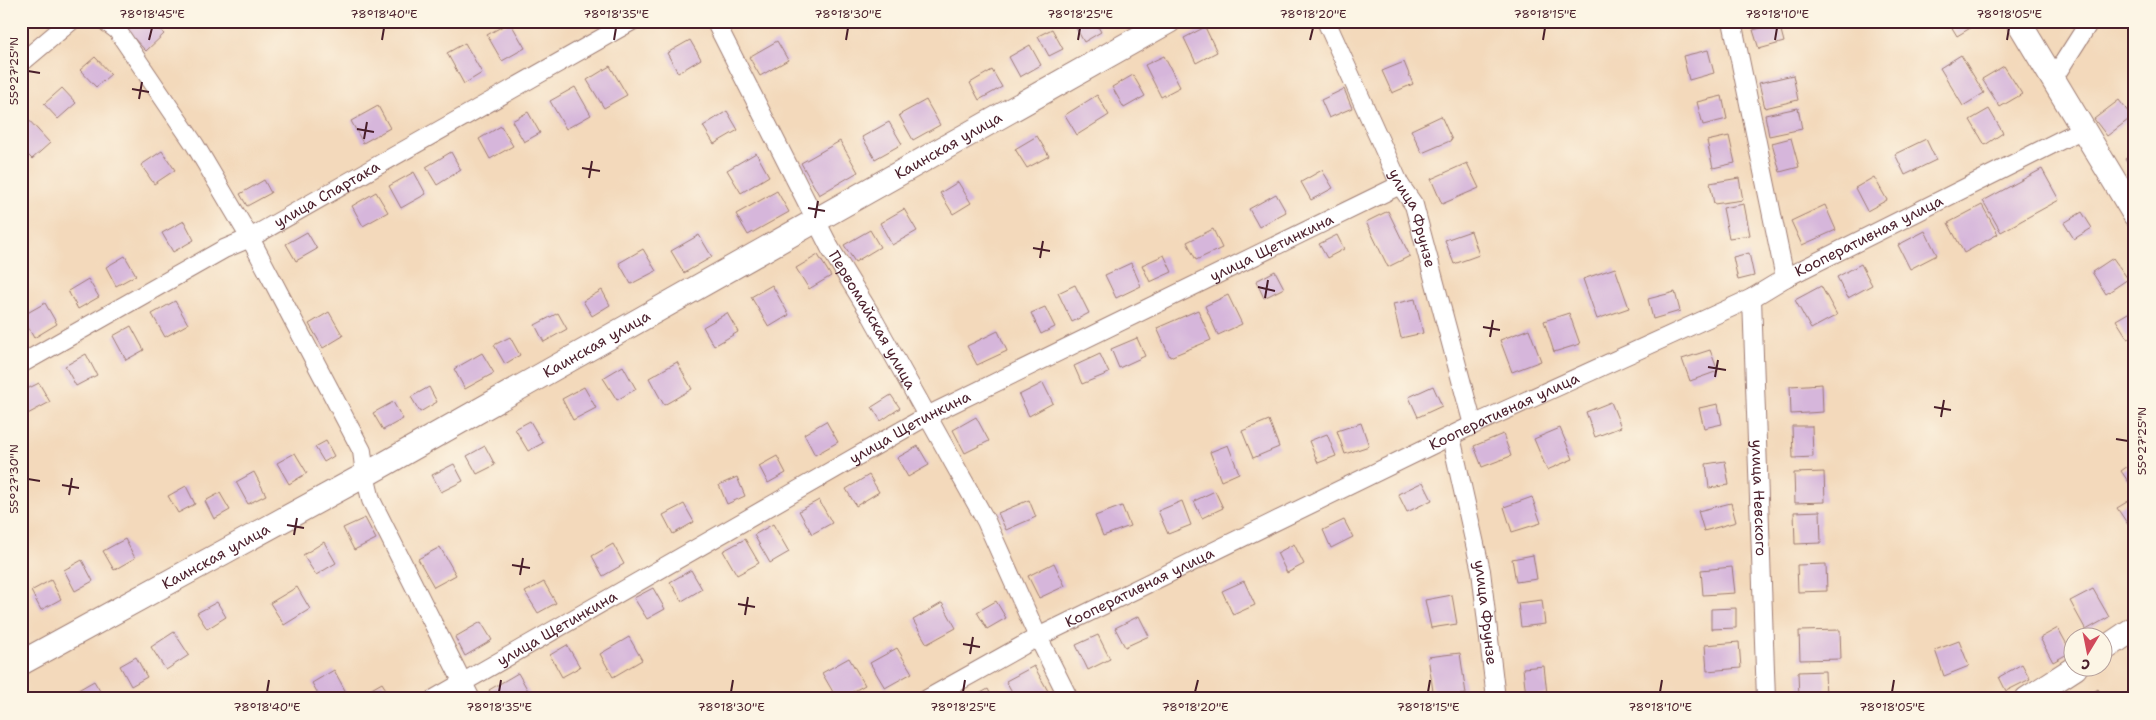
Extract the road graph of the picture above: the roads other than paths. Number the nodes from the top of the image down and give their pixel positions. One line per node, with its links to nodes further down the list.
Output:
1 (71, 21): 10 (street)
2 (105, 21): 16 (street)
3 (632, 21): 16 (street, улица Спартака)
4 (715, 21): 15 (street, Первомайская улица)
5 (1168, 21): 15 (main road, Каинская улица)
6 (1326, 21): 13 (street, улица Фрунзе)
7 (1732, 21): 17 (street)
8 (2018, 21): 11 (main road)
9 (2090, 21): 11 (street)
10 (21, 63)
11 (2053, 79): 12 (main road)
12 (2083, 129): 14 (main road); 17 (street, Кооперативная улица)
13 (1400, 185): 20 (street, улица Щетинкина); 21 (street, улица Фрунзе)
14 (2135, 215)
15 (816, 222): 20 (street, Первомайская улица); 23 (main road, Каинская улица)
16 (250, 238): 19 (street, улица Спартака); 23 (street)
17 (1785, 278): 18 (street, Кооперативная улица)
18 (1752, 298): 21 (street, Кооперативная улица); 35 (street, улица Невского)
19 (21, 364)
20 (927, 416): 25 (street, Первомайская улица); 29 (street, улица Щетинкина)
21 (1473, 425): 22 (street, Кооперативная улица)
22 (1451, 437): 25 (street, Кооперативная улица); 34 (street, улица Фрунзе)
23 (365, 475): 27 (main road, Каинская улица); 29 (street)
24 (2135, 628): 26 (main road)
25 (1038, 638): 32 (street, Кооперативная улица); 33 (street, Первомайская улица)
26 (2114, 642)
27 (21, 663)
28 (2064, 675): 36 (main road)
29 (463, 682): 30 (street, улица Щетинкина); 31 (street)
30 (434, 699)
31 (471, 699)
32 (927, 699)
33 (1069, 699)
34 (1496, 699)
35 (1766, 699)
36 (2027, 699)

